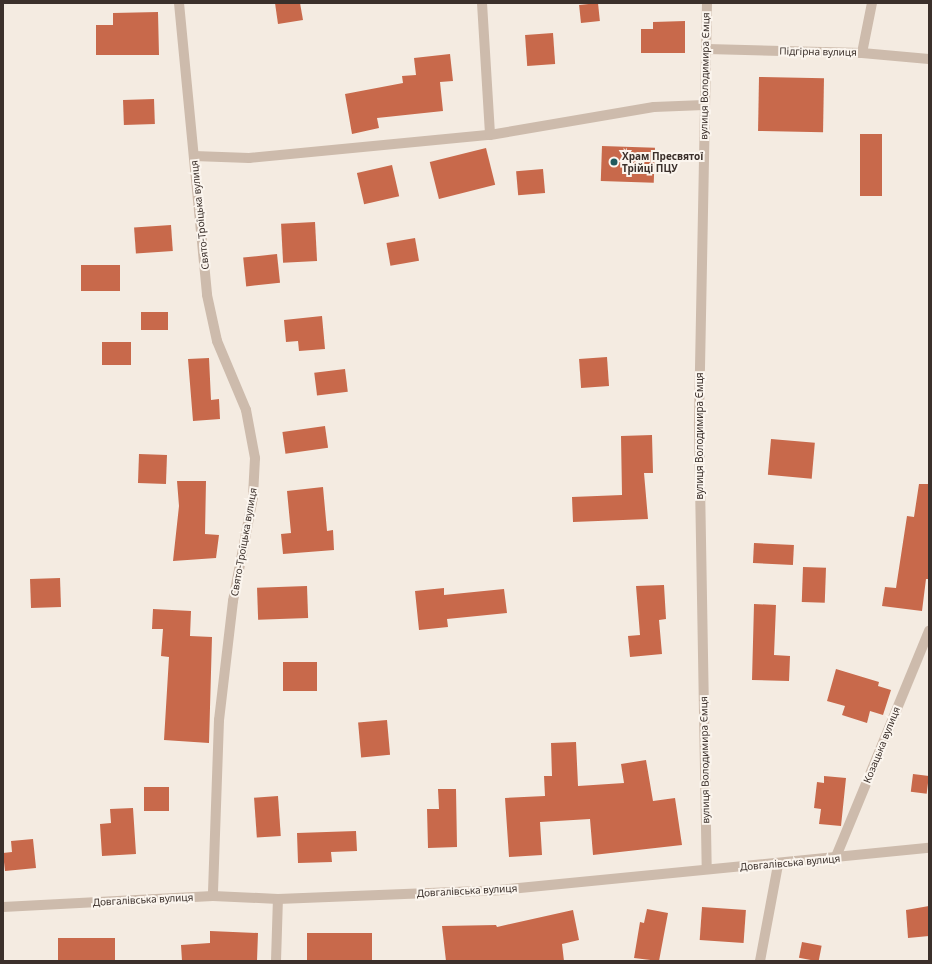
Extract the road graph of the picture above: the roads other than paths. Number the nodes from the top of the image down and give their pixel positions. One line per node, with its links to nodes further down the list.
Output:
1 (179, 3): 10 (street, Свято-Троїцька вулиця)
2 (482, 3): 9 (street)
3 (706, 3): 5 (street, вулиця Володимира Ємця)
4 (872, 3): 6 (street)
5 (707, 49): 6 (street, Підгірна вулиця); 8 (street, вулиця Володимира Ємця)
6 (862, 53): 7 (street, Підгірна вулиця)
7 (929, 59)
8 (704, 104): 9 (street); 15 (street, вулиця Володимира Ємця)
9 (490, 135): 10 (street)
10 (194, 156): 16 (street, Свято-Троїцька вулиця)
11 (929, 631): 13 (street, Козацька вулиця)
12 (929, 848): 13 (street, Довгалівська вулиця)
13 (835, 859): 14 (street, Довгалівська вулиця)
14 (778, 865): 15 (street, Довгалівська вулиця); 20 (street)
15 (707, 870): 17 (street, Довгалівська вулиця)
16 (213, 896): 17 (street, Довгалівська вулиця); 18 (street, Довгалівська вулиця)
17 (278, 899): 19 (street)
18 (3, 906)
19 (276, 961)
20 (760, 961)

